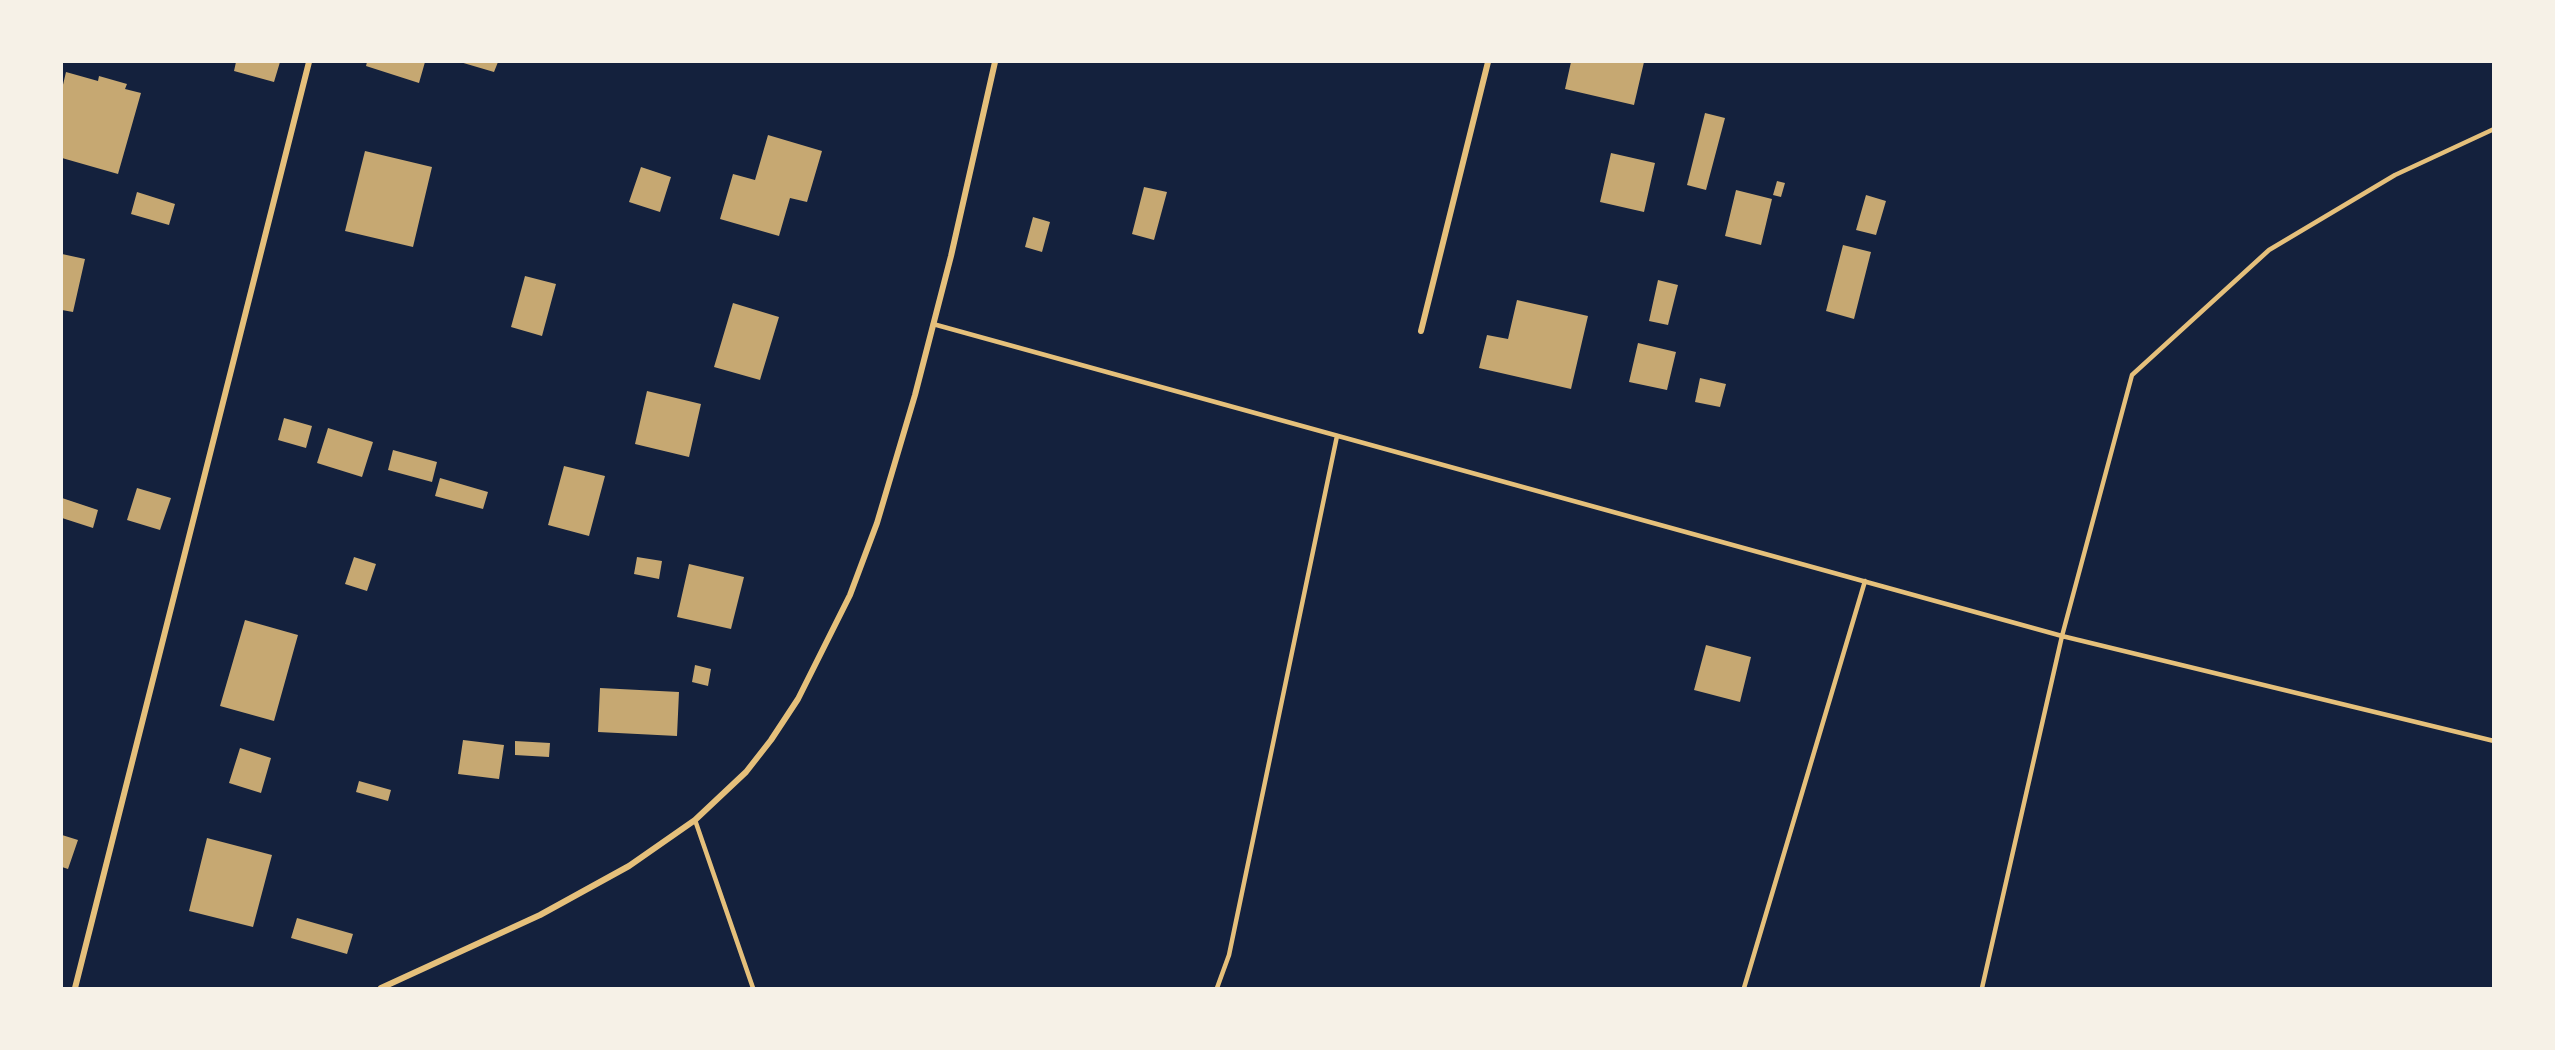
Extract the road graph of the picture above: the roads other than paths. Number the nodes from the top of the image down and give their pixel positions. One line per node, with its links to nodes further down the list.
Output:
1 (309, 62): 12 (street)
2 (995, 62): 5 (street)
3 (1488, 62): 6 (street)
4 (2493, 129): 9 (lane)
5 (933, 324): 7 (lane); 11 (street)
6 (1421, 331)
7 (1337, 436): 8 (lane); 15 (lane)
8 (1865, 582): 9 (lane); 16 (lane)
9 (2062, 636): 10 (lane); 17 (lane)
10 (2493, 741)
11 (695, 820): 13 (street); 14 (lane)
12 (75, 988)
13 (381, 988)
14 (753, 988)
15 (1217, 988)
16 (1744, 988)
17 (1982, 988)

